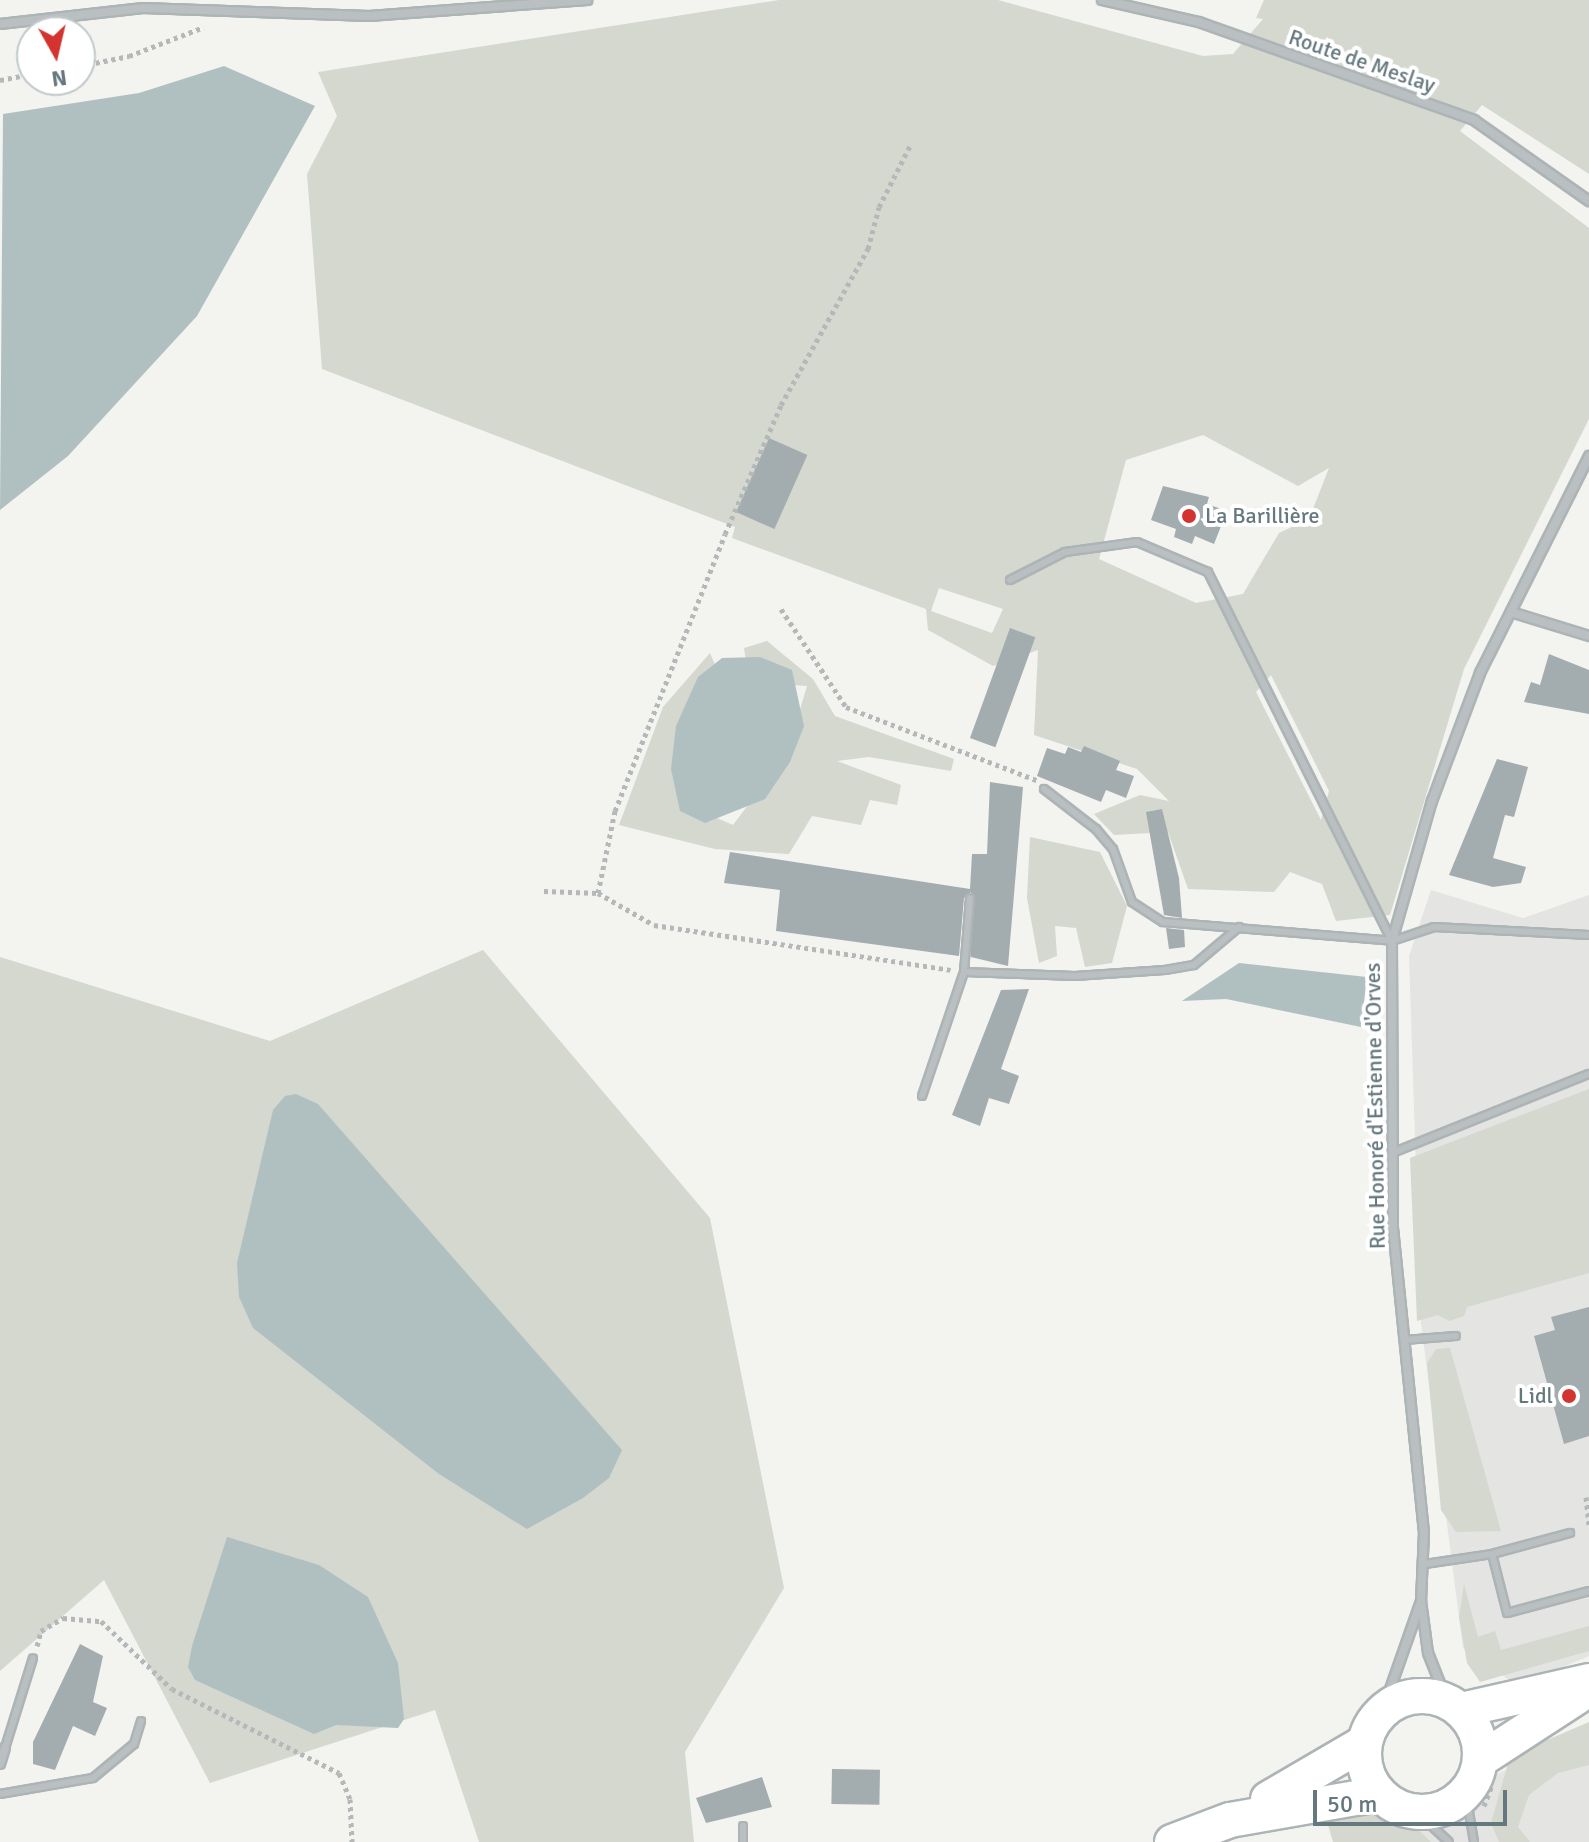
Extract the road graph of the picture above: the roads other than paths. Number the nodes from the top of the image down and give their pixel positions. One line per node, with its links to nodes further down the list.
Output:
1 (587, 0): 3 (street)
2 (1102, 0): 4 (street, Route de Meslay)
3 (0, 24)
4 (1589, 201)
5 (1589, 456): 7 (street, Rue Honoré d'Estienne d'Orves)
6 (1010, 580): 13 (lane)
7 (1511, 612): 8 (street); 13 (street, Rue Honoré d'Estienne d'Orves)
8 (1589, 636)
9 (1044, 789): 11 (lane)
10 (970, 898): 14 (lane)
11 (1239, 927): 13 (lane); 14 (lane)
12 (1589, 935): 13 (lane)
13 (1392, 941): 17 (street, Rue Honoré d'Estienne d'Orves)
14 (964, 972): 16 (lane)
15 (1589, 1074): 17 (lane)
16 (922, 1096)
17 (1392, 1153): 19 (street, Rue Honoré d'Estienne d'Orves)
18 (1456, 1336): 19 (lane)
19 (1402, 1340): 22 (street, Rue Honoré d'Estienne d'Orves)
20 (1570, 1533): 21 (lane)
21 (1492, 1554): 22 (lane); 23 (lane)
22 (1425, 1564): 24 (street, Rue Honoré d'Estienne d'Orves)
23 (1589, 1591)
24 (1421, 1601): 28 (street, Rue Honoré d'Estienne d'Orves); 29 (street, Rue Honoré d'Estienne d'Orves)
25 (33, 1658): 32 (lane)
26 (1589, 1681): 28 (main road)
27 (1589, 1690): 33 (main road)
28 (1454, 1706): 29 (main road); 33 (main road)
29 (1382, 1712): 31 (main road)
30 (141, 1721): 35 (lane)
31 (1364, 1743): 36 (main road); 39 (main road)
32 (5, 1748): 34 (street)
33 (1480, 1760): 37 (main road)
34 (0, 1764)
35 (0, 1794)
36 (1379, 1794): 38 (main road); 39 (main road)
37 (1466, 1794): 38 (main road); 44 (lane)
38 (1418, 1813): 43 (lane)
39 (1230, 1820): 42 (main road)
40 (743, 1826): 41 (lane)
41 (743, 1842)
42 (1172, 1842)
43 (1449, 1842)
44 (1474, 1842)

